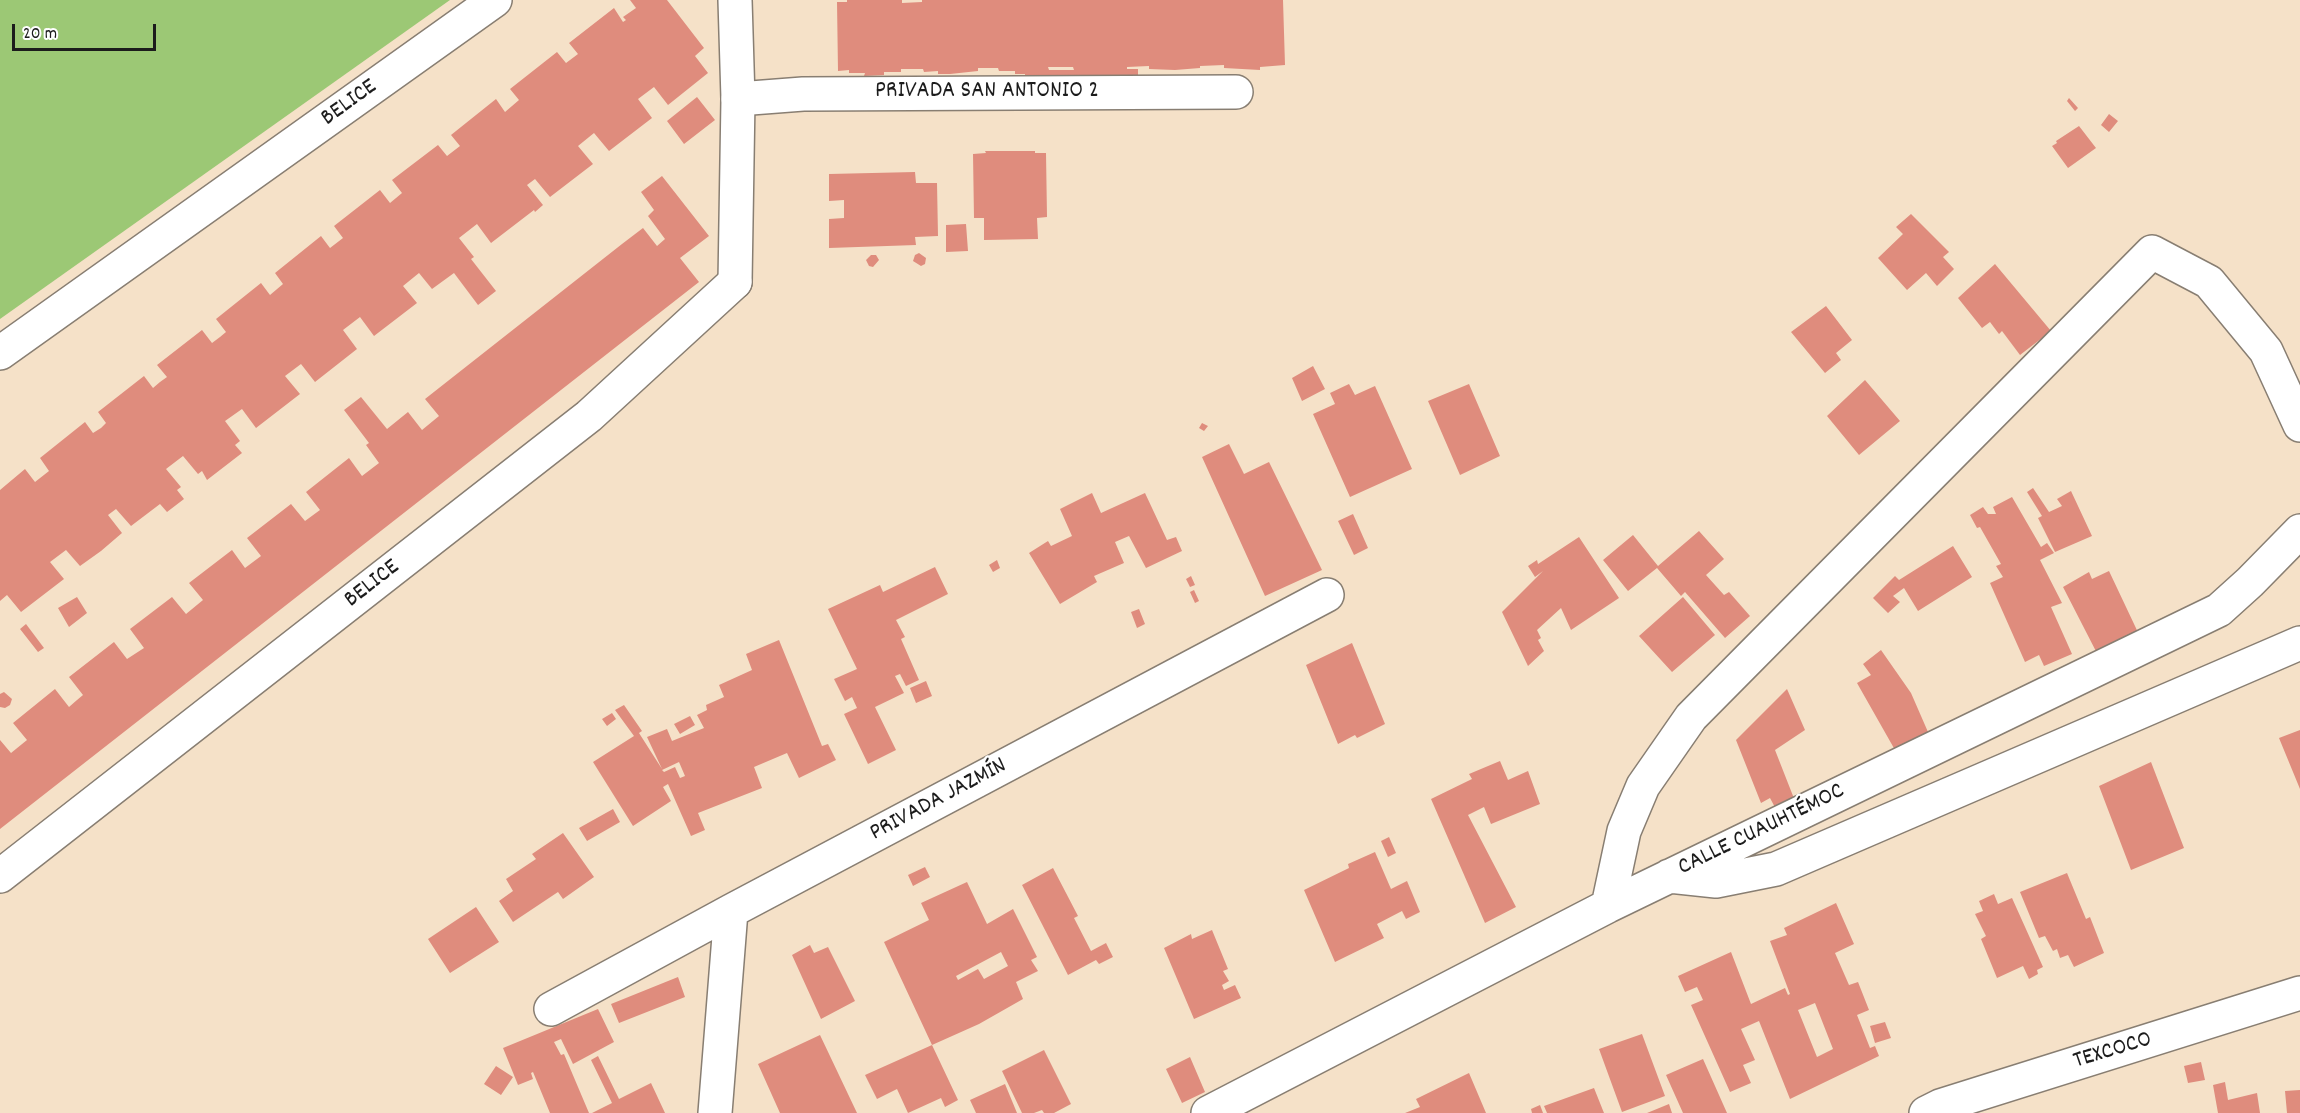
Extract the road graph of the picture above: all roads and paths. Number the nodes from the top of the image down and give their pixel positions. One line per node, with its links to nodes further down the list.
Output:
1 (495, 0): 5 (street, BELICE)
2 (735, 0): 4 (street)
3 (1236, 92): 4 (street, PRIVADA SAN ANTONIO 2)
4 (738, 99): 10 (street, BELICE)
5 (0, 353)
6 (2300, 425): 12 (street)
7 (2300, 531): 11 (street, CALLE CUAUHTÉMOC)
8 (1327, 595): 13 (street, PRIVADA JAZMÍN)
9 (2300, 643): 11 (street)
10 (0, 876)
11 (1669, 876): 12 (street, CALLE CUAUHTÉMOC)
12 (1608, 906): 17 (street, CALLE CUAUHTÉMOC)
13 (730, 911): 15 (street, PRIVADA JAZMÍN); 16 (street)
14 (2300, 993): 18 (street, TEXCOCO)
15 (551, 1009)
16 (715, 1113)
17 (1208, 1113)
18 (1926, 1113)

